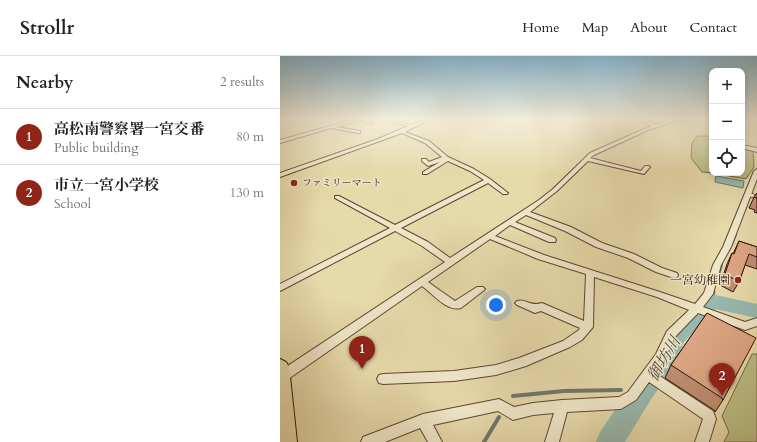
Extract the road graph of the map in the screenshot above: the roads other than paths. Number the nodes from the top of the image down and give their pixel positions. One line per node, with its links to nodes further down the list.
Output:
1 (297, 137): 5 (street)
2 (388, 137): 14 (street)
3 (415, 137): 8 (street)
4 (629, 137): 9 (street)
5 (280, 142)
6 (745, 147): 7 (street)
7 (757, 150)
8 (447, 159): 10 (street); 13 (street); 15 (street)
9 (586, 159): 11 (street); 19 (street)
10 (424, 160)
11 (647, 167)
12 (757, 171): 17 (street)
13 (424, 173)
14 (280, 175)
15 (488, 180): 16 (street); 21 (street)
16 (505, 193)
17 (753, 196): 31 (street)
18 (337, 197): 21 (street)
19 (525, 212): 20 (street); 26 (street)
20 (509, 222): 22 (street); 23 (street)
21 (396, 227): 24 (street); 28 (street)
22 (489, 236): 24 (street); 25 (street)
23 (552, 240)
24 (450, 262): 27 (street)
25 (590, 273): 31 (street); 33 (street)
26 (674, 275)
27 (421, 282): 29 (street); 34 (street)
28 (280, 288)
29 (480, 289)
30 (520, 303): 33 (street)
31 (701, 310): 32 (street); 35 (street)
32 (757, 322)
33 (588, 327): 36 (street)
34 (280, 375): 39 (main road)
35 (651, 376): 37 (street); 43 (street)
36 (383, 380)
37 (562, 406): 38 (street); 42 (street)
38 (423, 420): 40 (street); 41 (street)
39 (287, 442)
40 (368, 442)
41 (435, 442)
42 (552, 442)
43 (702, 442)

